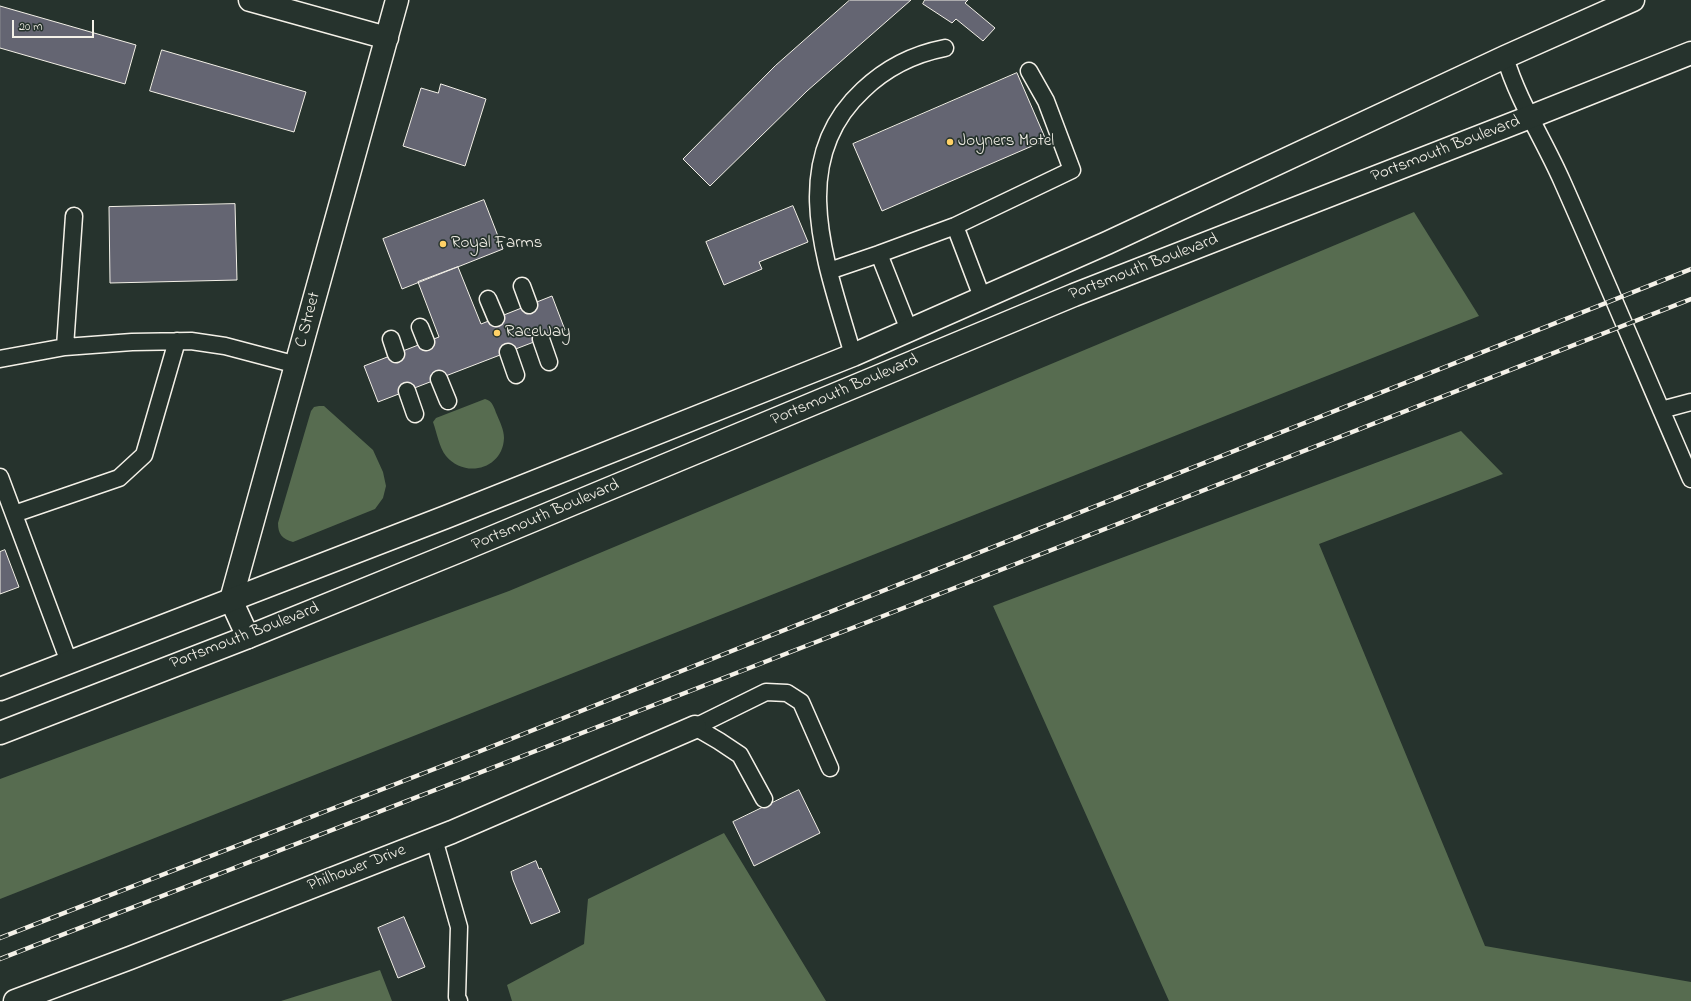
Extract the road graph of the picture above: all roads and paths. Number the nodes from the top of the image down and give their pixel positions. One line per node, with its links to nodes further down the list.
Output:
1 (250, 0): 4 (main road)
2 (397, 0): 4 (main road, C Street)
3 (1633, 0): 7 (main road, Portsmouth Boulevard)
4 (387, 38): 31 (main road, C Street)
5 (945, 48): 13 (lane)
6 (1691, 53): 9 (main road, Portsmouth Boulevard)
7 (1505, 57): 9 (lane); 15 (main road, Portsmouth Boulevard)
8 (1029, 72): 11 (lane)
9 (1530, 117): 37 (lane); 43 (main road, Portsmouth Boulevard)
10 (74, 216): 25 (lane)
11 (955, 226): 12 (lane); 15 (lane)
12 (879, 254): 13 (lane); 20 (lane)
13 (829, 271): 28 (lane)
14 (522, 286): 17 (lane)
15 (982, 297): 20 (main road, Portsmouth Boulevard)
16 (488, 299): 18 (lane)
17 (529, 305)
18 (496, 318)
19 (420, 327): 24 (lane)
20 (909, 330): 28 (main road, Portsmouth Boulevard)
21 (391, 339): 27 (lane)
22 (541, 339): 30 (lane)
23 (177, 342): 25 (lane); 31 (lane); 41 (lane)
24 (426, 342)
25 (65, 347): 29 (lane)
26 (508, 352): 32 (lane)
27 (396, 354)
28 (853, 355): 42 (main road, Portsmouth Boulevard)
29 (0, 359)
30 (549, 362)
31 (297, 365): 42 (main road, C Street)
32 (516, 375)
33 (439, 379): 35 (lane)
34 (408, 391): 38 (lane)
35 (448, 402)
36 (1691, 402): 37 (lane)
37 (1661, 410): 40 (lane)
38 (415, 414)
39 (0, 477): 41 (lane)
40 (1691, 479)
41 (14, 514): 44 (lane)
42 (231, 600): 43 (main road); 44 (main road, Portsmouth Boulevard)
43 (248, 637): 47 (main road, Portsmouth Boulevard)
44 (69, 662): 45 (main road, Portsmouth Boulevard)
45 (0, 688)
46 (695, 727): 48 (lane); 49 (lane); 50 (main road, Philhower Drive)
47 (0, 733)
48 (830, 768)
49 (764, 799)
50 (434, 839): 51 (lane); 52 (main road, Philhower Drive)
51 (456, 1000)
52 (15, 1001)

